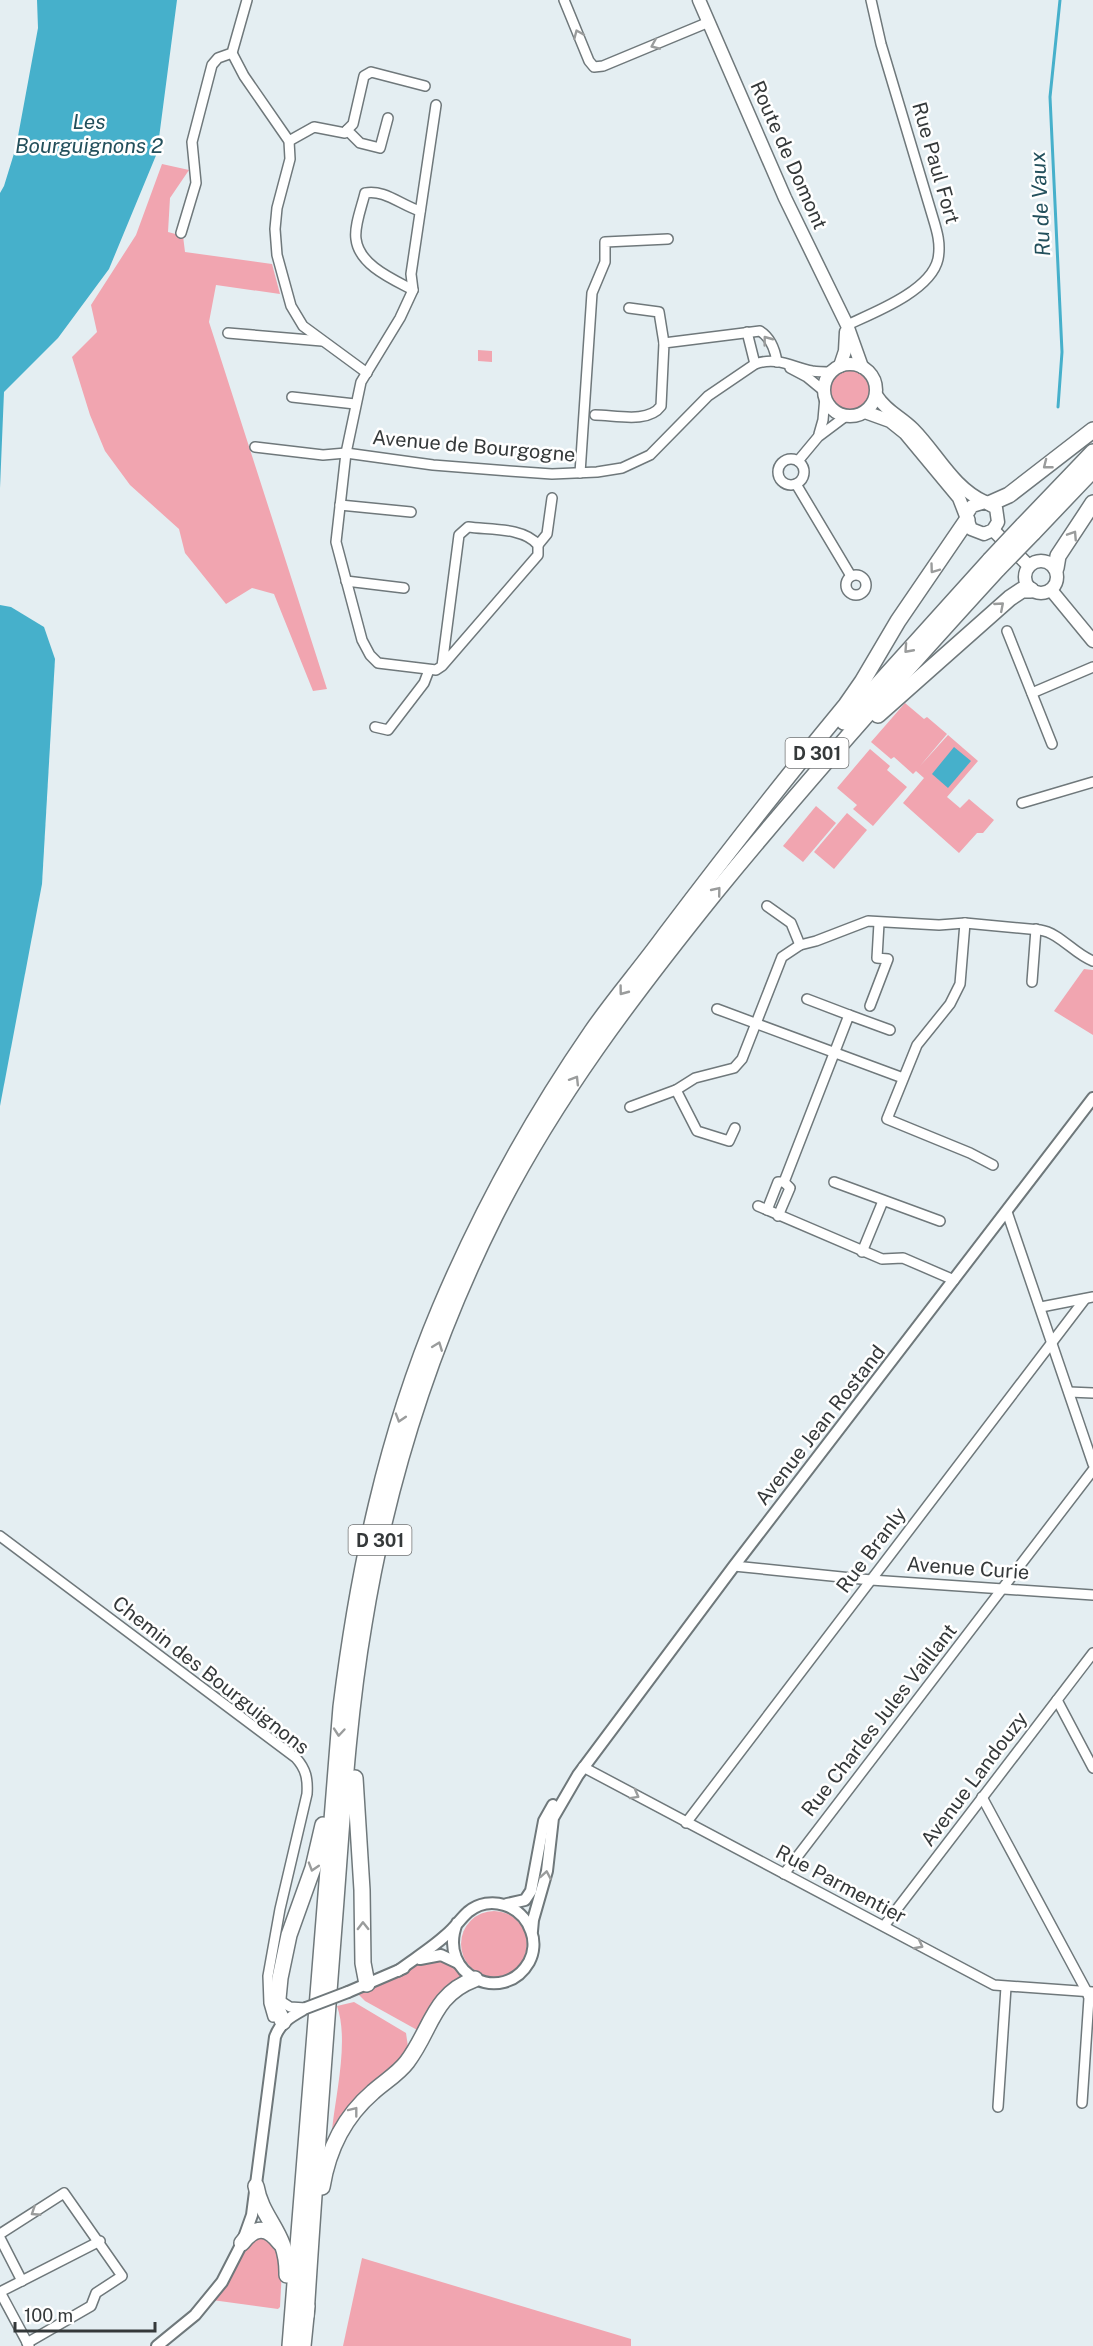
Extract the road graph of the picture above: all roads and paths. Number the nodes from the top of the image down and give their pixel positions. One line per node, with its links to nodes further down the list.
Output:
1 (247, 0): 6 (street)
2 (564, 0): 5 (street, one-way to 2)
3 (699, 0): 5 (main road, Route de Domont)
4 (871, 0): 17 (street, Rue Paul Fort)
5 (709, 22): 17 (main road, Route de Domont)
6 (232, 53): 11 (street); 13 (street)
7 (425, 86): 10 (street)
8 (436, 105): 12 (street)
9 (388, 118): 10 (street)
10 (347, 130): 11 (street)
11 (289, 141): 20 (street)
12 (420, 211): 15 (street); 15 (street)
13 (181, 233)
14 (668, 239): 41 (street)
15 (413, 290): 26 (street)
16 (629, 308): 21 (street)
17 (847, 325): 24 (main road, Route de Domont); 25 (main road)
18 (747, 332): 21 (street); 22 (street, one-way to 18); 23 (street)
19 (228, 333): 20 (street)
20 (324, 341): 26 (street)
21 (664, 343): 32 (street)
22 (777, 362): 23 (street, Avenue de Bourgogne); 25 (street, Avenue de Bourgogne); 27 (street)
23 (755, 364): 41 (street, Avenue de Bourgogne)
24 (862, 367): 25 (main road); 28 (main road)
25 (836, 369): 27 (main road)
26 (367, 373): 30 (street)
27 (824, 394): 33 (main road); 35 (street)
28 (876, 395): 31 (main road); 45 (main road)
29 (292, 397): 30 (street)
30 (355, 404): 38 (street)
31 (865, 412): 33 (main road); 48 (main road)
32 (595, 415)
33 (846, 416): 35 (street)
34 (1093, 430): 45 (highway, one-way to 45)
35 (818, 437): 39 (street)
36 (255, 447): 38 (street, Avenue de Bourgogne)
37 (1093, 452): 49 (highway, D 301)
38 (346, 453): 41 (street, Avenue de Bourgogne); 46 (street)
39 (798, 461): 42 (street); 42 (street)
40 (1093, 470): 49 (highway, D 301)
41 (580, 473)
42 (796, 483): 55 (street)
43 (552, 498): 51 (street)
44 (1093, 502): 54 (highway, one-way to 44)
45 (988, 503): 48 (main road); 50 (main road)
46 (340, 505): 47 (street); 56 (street)
47 (411, 512)
48 (967, 517): 50 (main road); 76 (highway, one-way to 76)
49 (1028, 529): 52 (highway, D 301, bridge)
50 (993, 530): 53 (main road)
51 (538, 545): 62 (street); 62 (street)
52 (994, 564): 70 (highway, D 301); 76 (highway, D 301, one-way to 76)
53 (1029, 566): 54 (main road); 58 (main road)
54 (1056, 568): 59 (main road)
55 (851, 576)
56 (346, 581): 57 (street); 64 (street)
57 (404, 588)
58 (1031, 590): 59 (main road); 70 (highway, one-way to 58)
59 (1051, 590): 61 (main road)
60 (1007, 631): 65 (street)
61 (1093, 641)
62 (442, 666): 64 (street)
63 (1093, 667): 65 (street)
64 (429, 670): 66 (street)
65 (1032, 693): 67 (street)
66 (375, 728)
67 (1052, 744)
68 (1093, 782): 69 (street)
69 (1022, 803)
70 (748, 853): 105 (highway, D 301, one-way to 70)
71 (767, 906): 75 (street)
72 (879, 923): 73 (street); 75 (street); 80 (street)
73 (965, 923): 74 (street); 86 (street)
74 (1036, 929): 77 (street); 78 (street)
75 (800, 945): 83 (street)
76 (652, 953): 118 (highway, D 301, one-way to 118)
77 (1093, 961)
78 (1032, 982)
79 (807, 999): 82 (street)
80 (870, 1006)
81 (717, 1009): 83 (street)
82 (849, 1015): 84 (street); 85 (street)
83 (756, 1023): 85 (street); 87 (street)
84 (890, 1030)
85 (834, 1053): 86 (street); 92 (street)
86 (903, 1078): 91 (street)
87 (676, 1090): 89 (street); 90 (street)
88 (1093, 1098): 95 (street, Avenue Jean Rostand)
89 (630, 1107)
90 (735, 1128)
91 (993, 1165)
92 (784, 1182): 96 (street); 96 (street)
93 (834, 1182): 94 (street)
94 (883, 1201): 97 (street); 98 (street)
95 (1007, 1212): 99 (street, Avenue Jean Rostand); 101 (street)
96 (778, 1216): 98 (street)
97 (940, 1221)
98 (862, 1252): 99 (street)
99 (954, 1280): 109 (street, Avenue Jean Rostand)
100 (1089, 1298): 101 (street); 102 (street, Rue Branly)
101 (1041, 1307): 102 (street)
102 (1052, 1342): 103 (street); 110 (street, Rue Branly)
103 (1069, 1392): 104 (street); 106 (street)
104 (1093, 1392)
105 (411, 1426): 130 (highway, one-way to 105); 146 (highway, D 301)
106 (1093, 1464)
107 (1093, 1470): 111 (street, Rue Charles Jules Vaillant)
108 (0, 1536): 122 (street, Chemin des Bourguignons)
109 (734, 1566): 110 (street, Avenue Curie); 116 (street, Avenue Jean Rostand)
110 (872, 1580): 111 (street, Avenue Curie); 119 (street, Rue Branly)
111 (1003, 1588): 112 (street, Avenue Curie); 120 (street, Rue Charles Jules Vaillant)
112 (1093, 1595)
113 (1093, 1653): 114 (street, Avenue Landouzy)
114 (1057, 1700): 115 (street); 117 (street, Avenue Landouzy)
115 (1093, 1768)
116 (581, 1771): 119 (street, Rue Parmentier, one-way to 119); 121 (street, Avenue Jean Rostand); 126 (street, Avenue Jean Rostand, one-way to 116)
117 (982, 1797): 125 (street, Avenue Landouzy); 133 (street)
118 (332, 1813): 123 (highway, one-way to 123); 150 (highway, D 301)
119 (686, 1823): 120 (street, Rue Parmentier)
120 (784, 1874): 125 (street, Rue Parmentier)
121 (505, 1904): 124 (street); 126 (street)
122 (280, 1909): 123 (street); 131 (street, Chemin des Bourguignons)
123 (296, 1914): 134 (highway)
124 (458, 1923): 127 (street); 128 (street)
125 (884, 1926): 132 (street, Rue Parmentier, one-way to 132)
126 (532, 1931): 129 (street)
127 (459, 1964): 128 (street); 129 (street)
128 (398, 1971): 130 (street)
129 (475, 1979): 146 (highway, one-way to 129)
130 (368, 1984): 135 (street, bridge)
131 (267, 1987): 134 (street); 136 (street, Chemin des Bourguignons)
132 (1006, 1987): 133 (street, Rue Parmentier); 138 (street)
133 (1090, 1992): 137 (street)
134 (278, 1999): 135 (street); 136 (highway)
135 (306, 2008): 136 (street)
136 (281, 2024): 139 (street)
137 (1083, 2103)
138 (998, 2107)
139 (256, 2186): 142 (street); 143 (highway)
140 (2, 2235): 141 (street, one-way to 140); 144 (street)
141 (99, 2241): 144 (street); 147 (street)
142 (242, 2243): 143 (highway); 148 (street)
143 (286, 2254): 149 (highway)
144 (22, 2281): 145 (street)
145 (0, 2292): 147 (street)
146 (306, 2316): 151 (highway, D 301)
147 (28, 2345)
148 (157, 2346)
149 (283, 2346)
150 (290, 2346)
151 (303, 2346)

